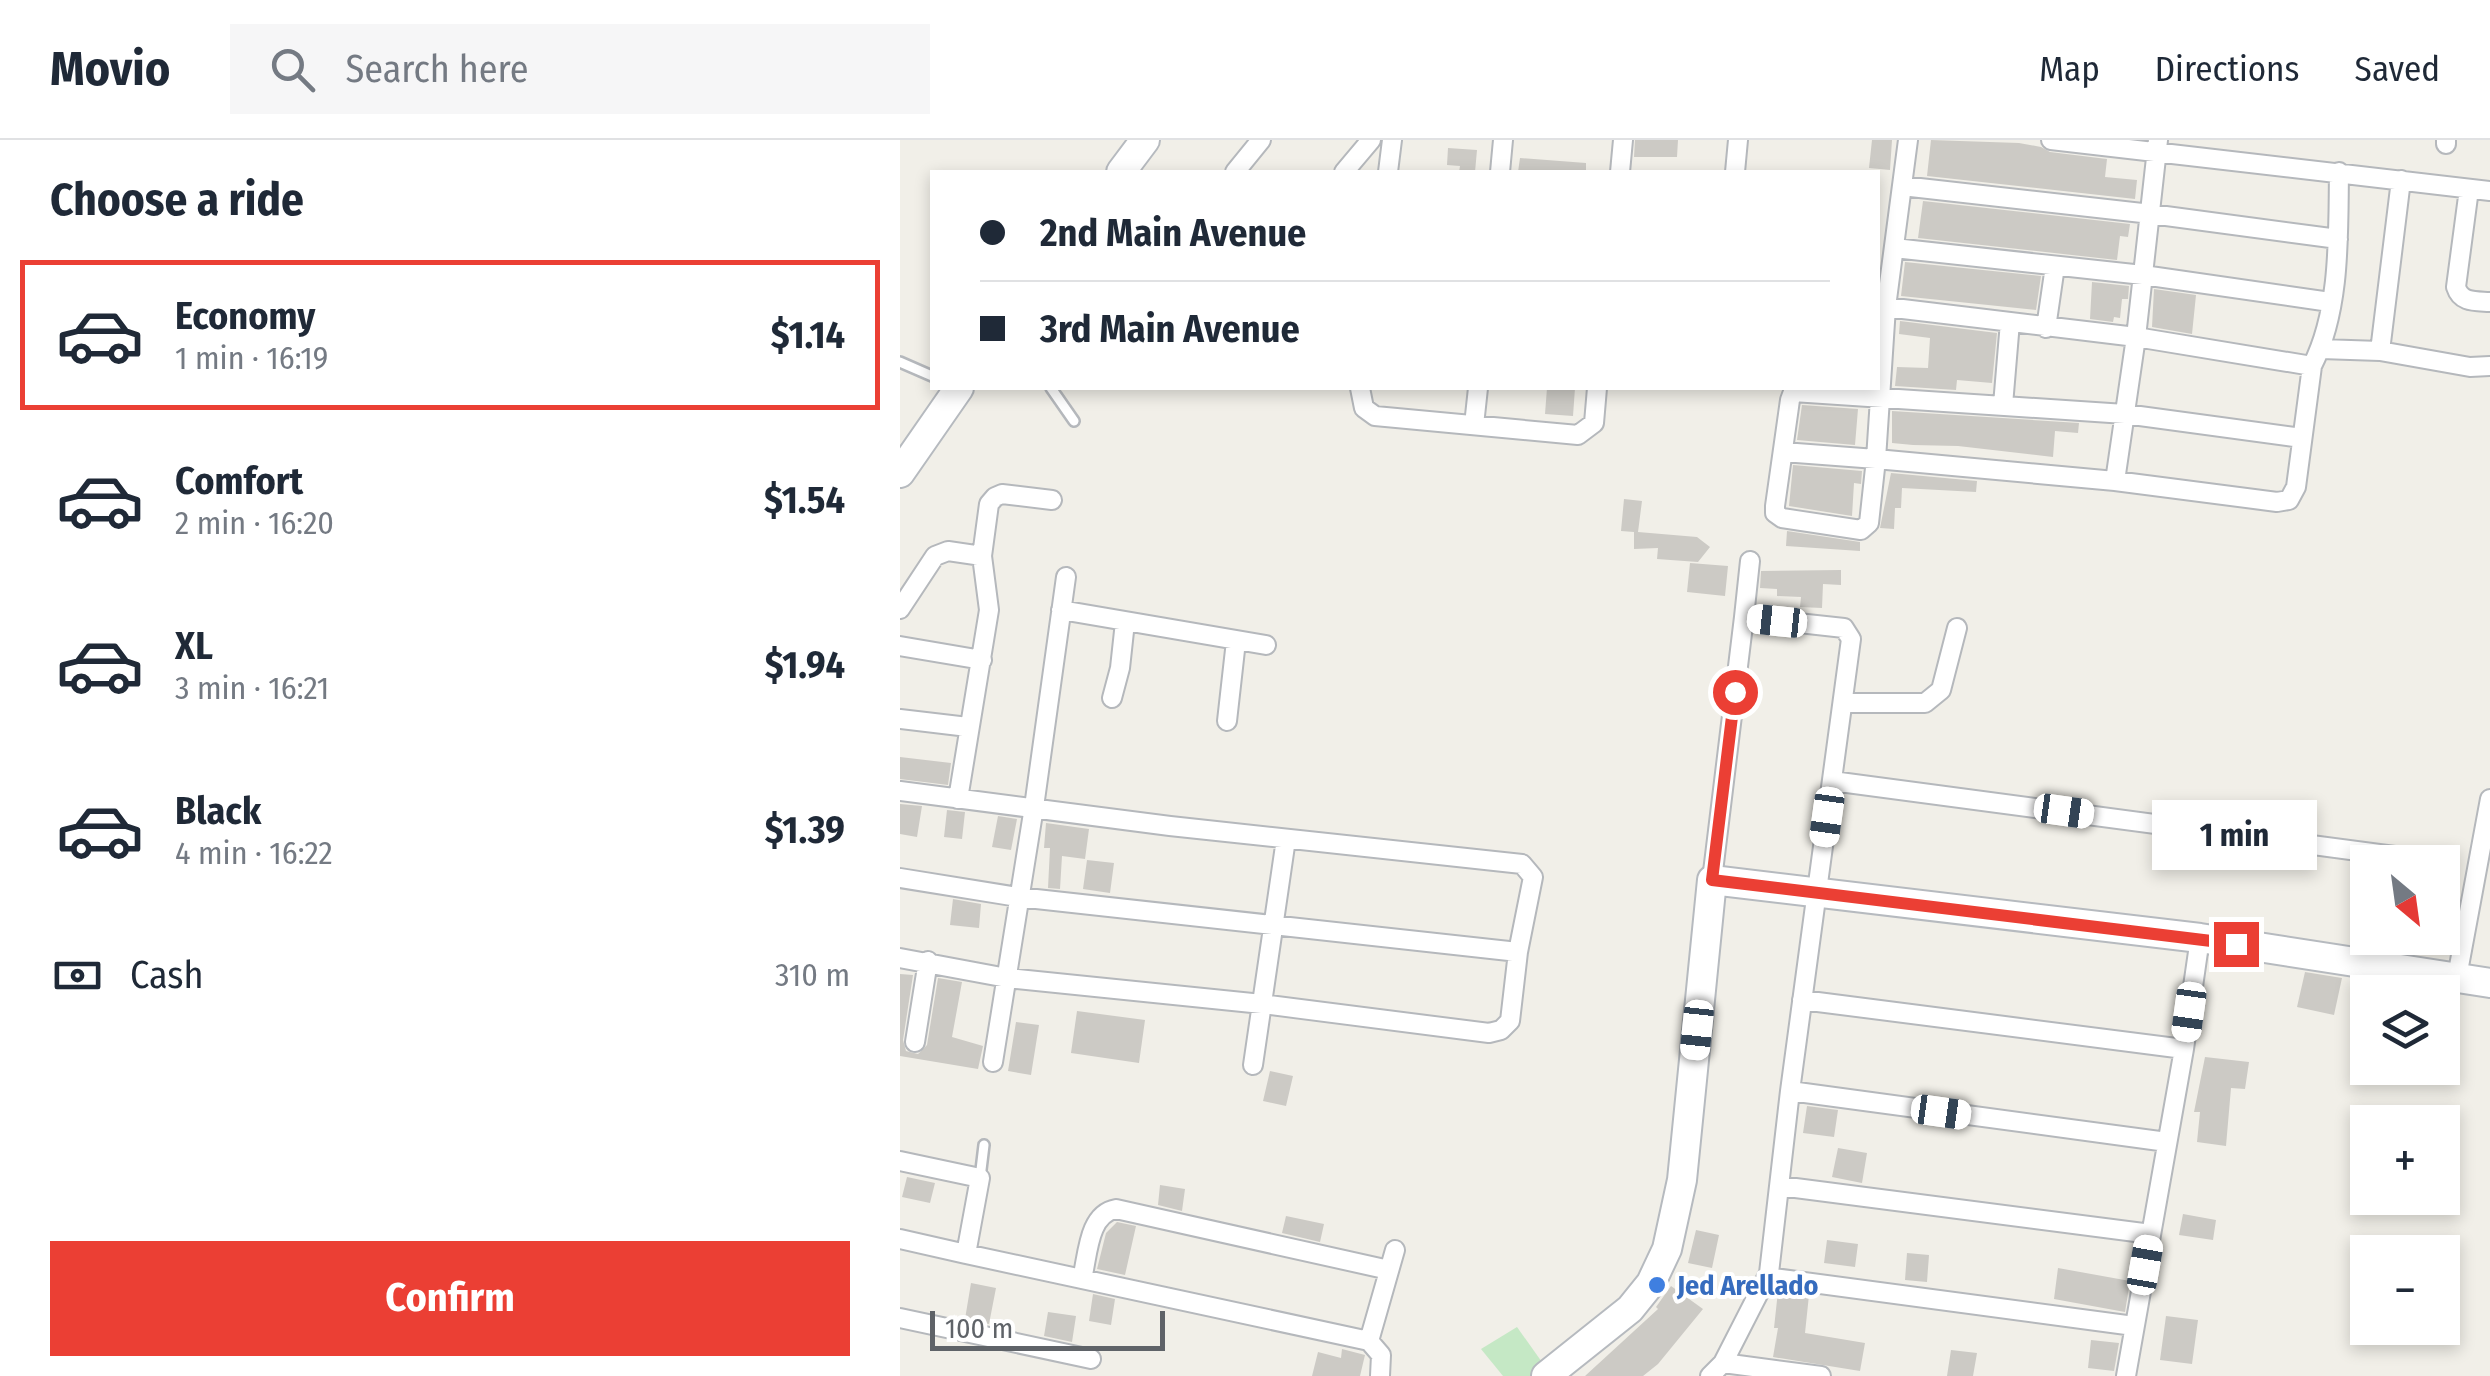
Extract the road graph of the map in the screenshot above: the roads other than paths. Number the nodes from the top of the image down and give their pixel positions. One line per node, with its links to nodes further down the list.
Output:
1 (1146, 140): 11 (street)
2 (1260, 140): 12 (street)
3 (1372, 140): 13 (street)
4 (1392, 140): 14 (street)
5 (1503, 140): 15 (street)
6 (1623, 140): 16 (street)
7 (1738, 140): 17 (street)
8 (1908, 140): 20 (street)
9 (2051, 140): 10 (street)
10 (2158, 146): 18 (street); 23 (street)
11 (1123, 170)
12 (1237, 170)
13 (1346, 170)
14 (1388, 170)
15 (1500, 170)
16 (1620, 170)
17 (1735, 170)
18 (2339, 172): 19 (street); 24 (street)
19 (2401, 180): 21 (street); 34 (street)
20 (1902, 186): 23 (street); 25 (street)
21 (2468, 189): 22 (street); 29 (street)
22 (2490, 191)
23 (2151, 214): 24 (street); 27 (street)
24 (2338, 239): 28 (street)
25 (1894, 248): 26 (street); 30 (street)
26 (2054, 266): 27 (street); 32 (street)
27 (2143, 275): 28 (street); 33 (street)
28 (2330, 302): 35 (street)
29 (2490, 302)
30 (1886, 307): 31 (street); 44 (street)
31 (2010, 322): 32 (street); 45 (street)
32 (2046, 328): 33 (street)
33 (2136, 337): 35 (street); 46 (street)
34 (2380, 351): 35 (street); 37 (street)
35 (2316, 358): 49 (street)
36 (900, 362): 38 (lane)
37 (2490, 366)
38 (930, 376)
39 (948, 390): 52 (street)
40 (1052, 390): 47 (lane)
41 (1360, 390): 48 (street)
42 (1478, 390): 48 (street)
43 (1597, 390): 48 (street)
44 (1881, 397): 45 (street); 50 (street); 51 (street)
45 (2003, 405): 46 (street)
46 (2125, 414): 49 (street); 53 (street)
47 (1074, 421)
48 (1474, 425)
49 (2302, 438): 53 (street)
50 (1783, 452): 51 (street); 51 (street)
51 (1876, 459): 53 (street)
52 (900, 473)
53 (2115, 481)
54 (1052, 500): 55 (street)
55 (982, 556): 58 (street); 66 (street)
56 (1750, 561): 60 (street)
57 (1066, 577): 59 (street)
58 (900, 610)
59 (1061, 610): 61 (street); 76 (street)
60 (1744, 617): 68 (street); 82 (street)
61 (1126, 622): 63 (street); 67 (street)
62 (1957, 628): 68 (street)
63 (1236, 640): 64 (street); 70 (street)
64 (1266, 645)
65 (900, 646): 66 (street)
66 (982, 660): 71 (street)
67 (1112, 698)
68 (1844, 702): 72 (street)
69 (900, 719): 71 (street)
70 (1227, 721)
71 (968, 727): 74 (street)
72 (1832, 781): 78 (street); 83 (street)
73 (900, 791): 74 (street)
74 (958, 798): 76 (street)
75 (2490, 799): 80 (street)
76 (1034, 807): 77 (street); 84 (street)
77 (1286, 839): 85 (street); 87 (street)
78 (2350, 851)
79 (2460, 866): 80 (street)
80 (2477, 868): 91 (street)
81 (900, 878): 84 (street)
82 (1712, 880): 83 (street); 120 (street)
83 (1817, 890): 86 (street); 95 (street)
84 (1018, 897): 85 (street); 92 (street)
85 (1272, 924): 87 (street); 96 (street)
86 (2200, 938): 90 (street); 98 (street)
87 (1518, 952): 96 (street)
88 (900, 958): 89 (street)
89 (928, 962): 92 (street); 97 (street)
90 (2444, 975)
91 (2457, 975)
92 (1008, 978): 96 (street); 99 (street)
93 (2460, 978): 94 (street)
94 (2490, 983)
95 (1802, 1000): 98 (street); 101 (street)
96 (1262, 1004): 100 (street)
97 (915, 1042)
98 (2184, 1049): 102 (street)
99 (993, 1062)
100 (1253, 1065)
101 (1790, 1091): 102 (street); 106 (street)
102 (2167, 1142): 107 (street)
103 (984, 1145): 105 (lane)
104 (900, 1160): 105 (street)
105 (980, 1178): 110 (street)
106 (1780, 1186): 107 (street); 112 (street)
107 (2151, 1234): 115 (street)
108 (900, 1239): 110 (street)
109 (1395, 1250): 111 (street)
110 (966, 1254): 113 (street)
111 (1389, 1270): 113 (street); 116 (street)
112 (1767, 1277): 115 (street); 118 (street)
113 (1082, 1279): 116 (street)
114 (900, 1318): 117 (street)
115 (2134, 1326): 122 (street)
116 (1369, 1341): 119 (street)
117 (1091, 1360)
118 (1716, 1370): 121 (street)
119 (1380, 1376)
120 (1546, 1376)
121 (1820, 1376)
122 (2126, 1376)

